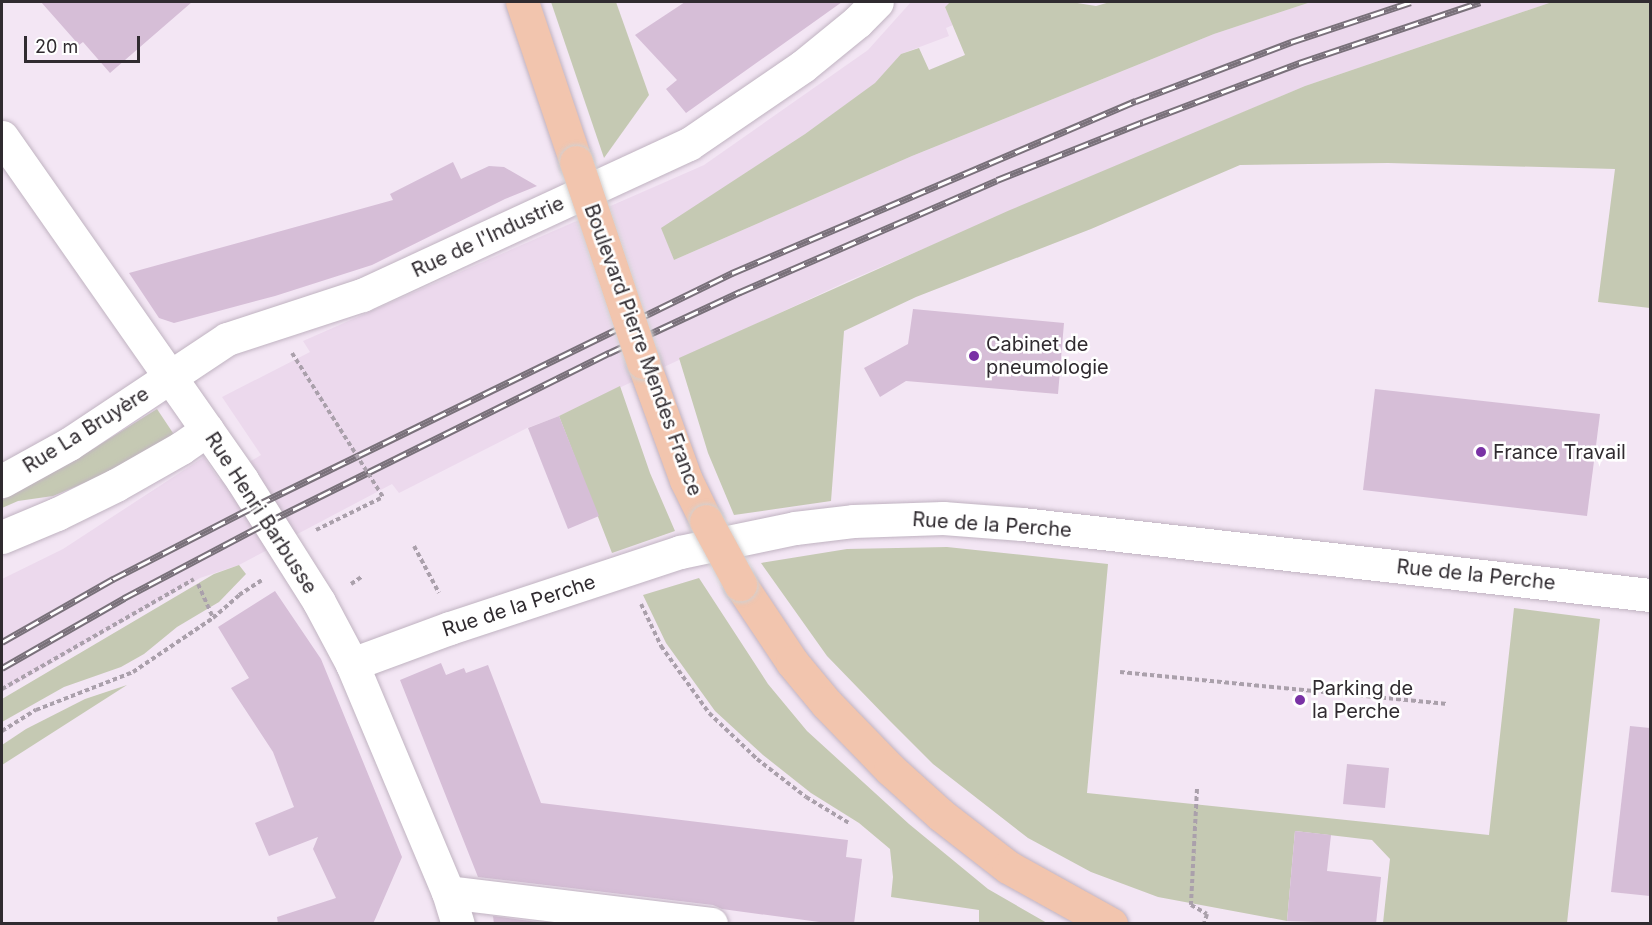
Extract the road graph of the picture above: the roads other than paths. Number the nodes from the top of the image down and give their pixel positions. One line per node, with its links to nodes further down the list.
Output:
1 (522, 2): 13 (main road, Boulevard Pierre Mendes France, bridge)
2 (877, 2): 4 (street, Rue de l'Industrie)
3 (2, 137): 4 (street, Rue Henri Barbusse)
4 (168, 377): 5 (street, Rue Henri Barbusse); 6 (street, Rue La Bruyère)
5 (207, 430): 7 (street); 9 (street, Rue Henri Barbusse)
6 (2, 481)
7 (2, 537)
8 (1650, 595): 9 (street, Rue de la Perche)
9 (352, 664): 10 (street, Rue Henri Barbusse)
10 (448, 892): 11 (street, Rue Henri Barbusse); 12 (street)
11 (458, 924)
12 (711, 924)
13 (1111, 924)

